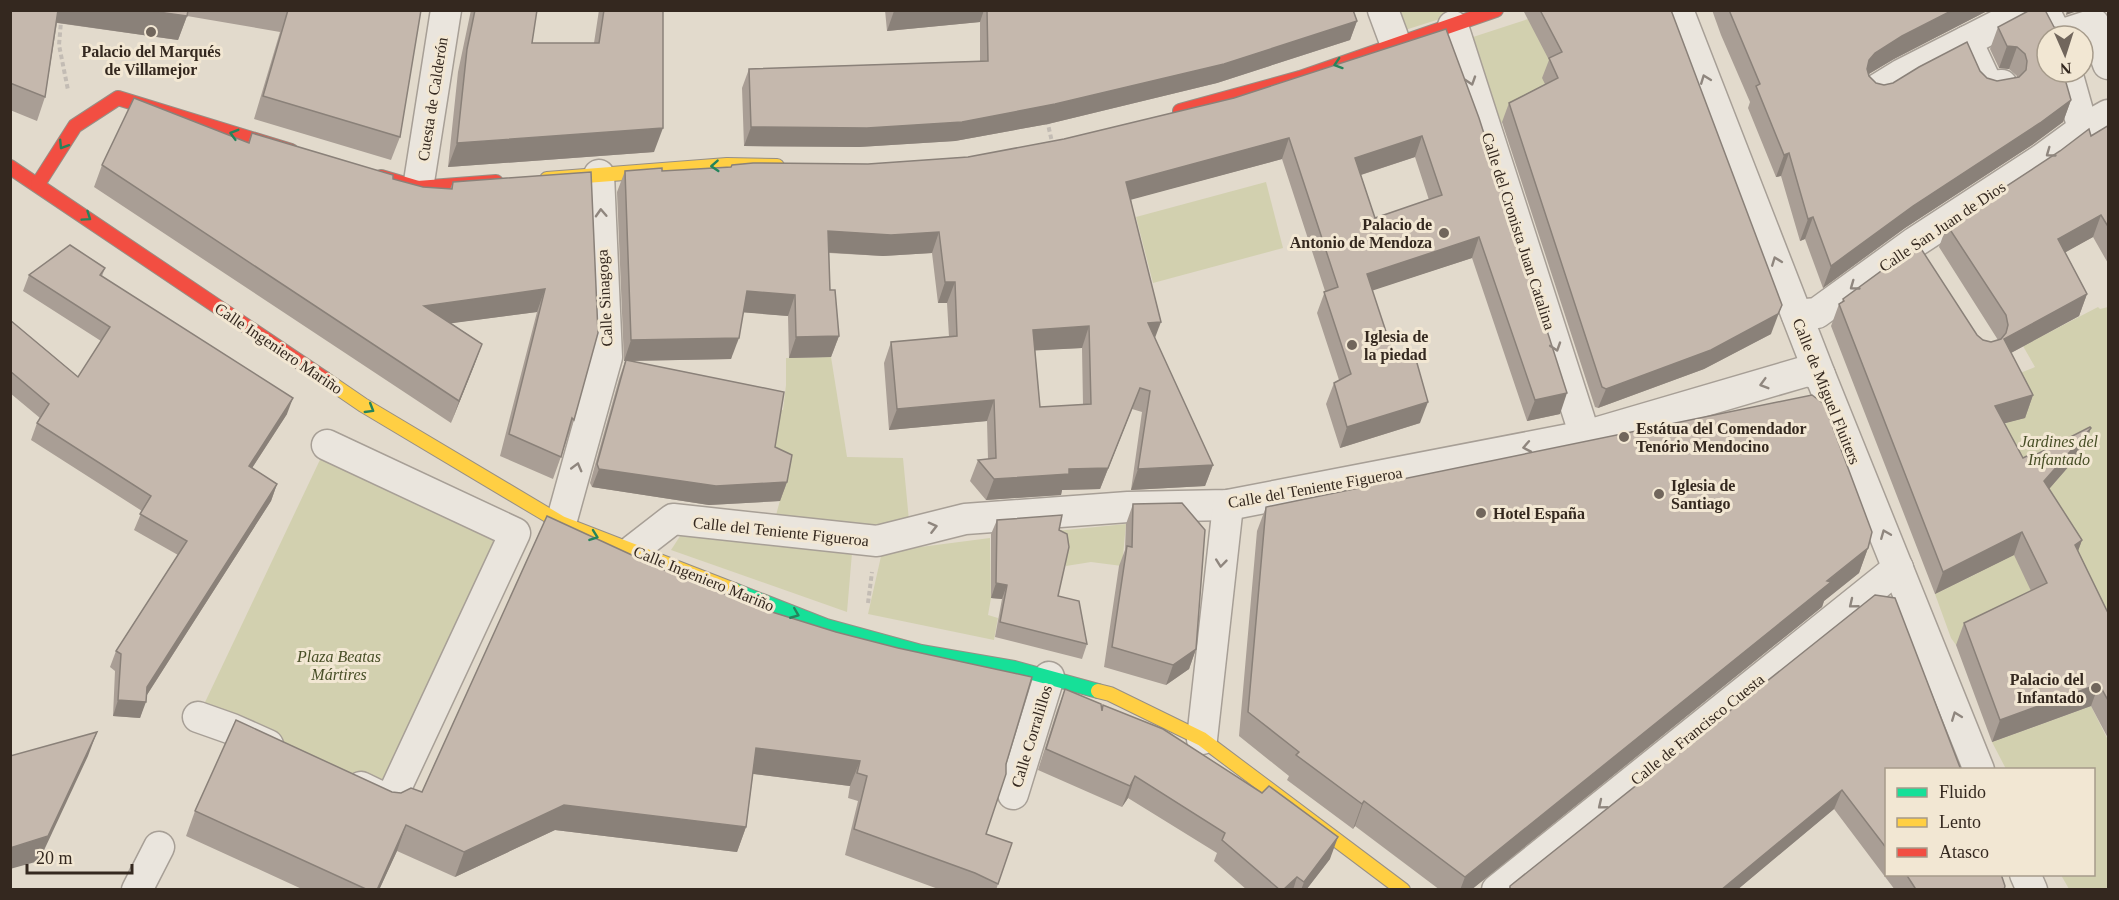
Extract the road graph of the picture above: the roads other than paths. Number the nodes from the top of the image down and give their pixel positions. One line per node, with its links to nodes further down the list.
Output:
1 (446, 10): 26 (street, Cuesta de Calderón)
2 (1383, 10): 11 (street)
3 (1496, 10): 8 (street)
4 (1678, 10): 27 (street, Calle de Miguel Fluiters, one-way to 4)
5 (2028, 10): 10 (street)
6 (2044, 10): 7 (street)
7 (2051, 24)
8 (1453, 26): 11 (street); 29 (street, Calle del Cronista Juan Catalina, one-way to 29)
9 (2095, 27): 12 (street)
10 (1967, 41): 14 (street); 15 (street)
11 (1396, 45): 16 (street, one-way to 16)
12 (2109, 64)
13 (2074, 84): 17 (street, Calle San Juan de Dios)
14 (2002, 85)
15 (1876, 90)
16 (1165, 115)
17 (2096, 122): 27 (street, Calle San Juan de Dios, one-way to 27)
18 (304, 155): 25 (street, one-way to 25)
19 (794, 166): 22 (street, one-way to 22)
20 (10, 167): 25 (street, Calle Ingeniero Mariño)
21 (373, 175): 26 (street)
22 (599, 175): 23 (street); 33 (street, Calle Sinagoga, one-way to 22)
23 (531, 180)
24 (508, 181): 26 (street)
25 (38, 184): 31 (street, Calle Ingeniero Mariño, one-way to 31)
26 (418, 188)
27 (1797, 315): 28 (street, Calle de Miguel Fluiters)
28 (1820, 375): 29 (street, Calle del Teniente Figueroa, one-way to 29); 36 (street, Calle de Miguel Fluiters, one-way to 28)
29 (1585, 436): 32 (street, Calle del Teniente Figueroa, one-way to 32)
30 (327, 445): 34 (street)
31 (521, 500): 33 (street, Calle Ingeniero Mariño); 34 (street)
32 (1228, 505): 35 (street, Calle del Teniente Figueroa, one-way to 32); 39 (street, one-way to 39)
33 (561, 524): 35 (street, Calle Ingeniero Mariño, one-way to 35)
34 (505, 529): 42 (street)
35 (633, 550): 37 (street, Calle Ingeniero Mariño, one-way to 37)
36 (1898, 568): 41 (street, Calle de Miguel Fluiters, one-way to 36); 48 (street, Calle de Francisco Cuesta, one-way to 48)
37 (1049, 677): 39 (street, Calle Ingeniero Mariño); 43 (street, Calle Corralillos)
38 (198, 717): 40 (street)
39 (1202, 739): 47 (street, Calle Ingeniero Mariño)
40 (296, 758)
41 (1978, 768)
42 (338, 777)
43 (1013, 794)
44 (159, 847): 46 (street)
45 (2026, 876): 49 (street)
46 (137, 890)
47 (1403, 890)
48 (1497, 890)
49 (2032, 890)

